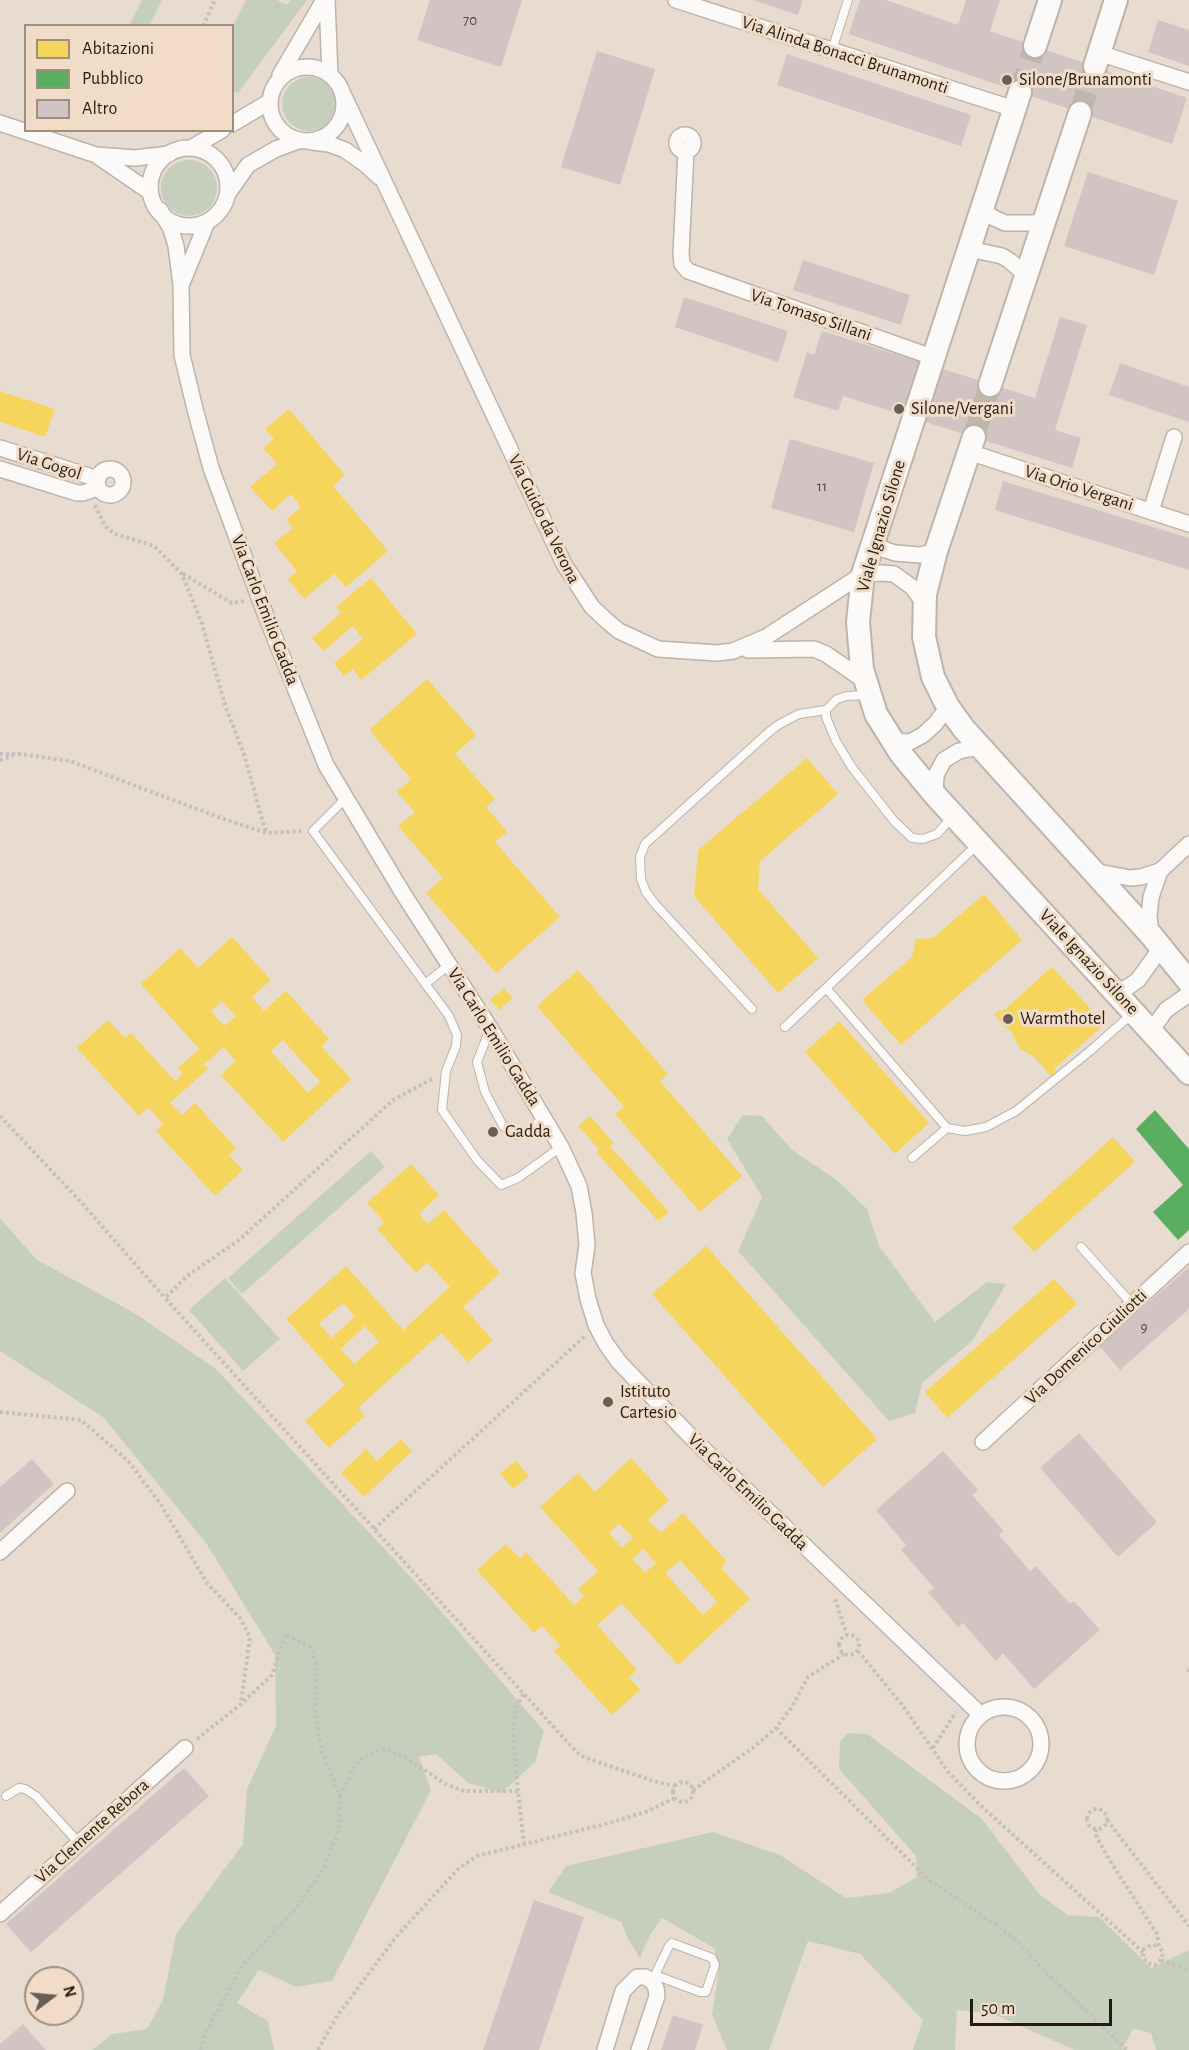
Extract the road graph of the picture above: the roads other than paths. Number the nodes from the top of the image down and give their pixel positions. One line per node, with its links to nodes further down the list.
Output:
1 (325, 0): 9 (street); 11 (street)
2 (676, 0): 7 (street, Via Alinda Bonacci Brunamonti)
3 (848, 0): 7 (lane)
4 (1050, 0): 6 (street)
5 (1116, 0): 8 (street)
6 (1035, 46)
7 (831, 50): 13 (street, Via Alinda Bonacci Brunamonti)
8 (1097, 60): 10 (street)
9 (330, 75): 11 (street); 12 (street)
10 (1189, 82)
11 (275, 84): 14 (street)
12 (342, 92): 21 (street); 26 (street, Via Guido da Verona)
13 (1017, 101): 29 (street, Viale Ignazio Silone)
14 (269, 102): 17 (street); 21 (street)
15 (1080, 113): 32 (street)
16 (0, 123): 18 (street)
17 (234, 123)
18 (24, 131)
19 (27, 132): 25 (street)
20 (219, 132): 22 (street)
21 (303, 142): 26 (street, Via Guido da Verona); 28 (street)
22 (191, 148): 24 (street); 28 (street)
23 (686, 150): 36 (street, Via Tomaso Sillani)
24 (169, 154): 25 (street); 27 (street)
25 (96, 155): 27 (street)
26 (386, 184): 48 (street, Via Guido da Verona)
27 (150, 192): 30 (street)
28 (227, 195): 31 (street)
29 (982, 208): 32 (street); 33 (street, Viale Ignazio Silone)
30 (160, 210): 31 (street); 35 (street, Via Carlo Emilio Gadda)
31 (207, 222): 35 (street, Via Carlo Emilio Gadda)
32 (1043, 223): 34 (street)
33 (969, 249): 34 (street); 36 (street, Viale Ignazio Silone)
34 (1026, 275): 37 (street)
35 (181, 284): 55 (street, Via Carlo Emilio Gadda)
36 (934, 358): 44 (street, Viale Ignazio Silone)
37 (990, 385)
38 (1174, 437): 42 (street)
39 (972, 445): 42 (street, Via Orio Vergani); 45 (street)
40 (0, 448): 41 (street, Via Gogol)
41 (0, 469)
42 (1151, 511): 43 (street, Via Orio Vergani)
43 (1189, 524)
44 (873, 540): 45 (street); 46 (street, Viale Ignazio Silone)
45 (936, 551): 47 (street)
46 (863, 574): 47 (street); 48 (street, Via Guido da Verona); 49 (street, Viale Ignazio Silone)
47 (924, 603): 50 (street)
48 (733, 651): 49 (street)
49 (867, 688): 51 (lane); 52 (street, Viale Ignazio Silone)
50 (948, 707): 52 (street); 53 (street)
51 (826, 710): 56 (lane); 68 (lane)
52 (892, 741): 54 (street, Viale Ignazio Silone)
53 (980, 747): 54 (street); 59 (street)
54 (935, 795): 56 (street, Viale Ignazio Silone)
55 (346, 798): 62 (street, Via Carlo Emilio Gadda); 64 (lane)
56 (953, 815): 57 (street, Viale Ignazio Silone)
57 (979, 843): 65 (lane); 66 (street, Viale Ignazio Silone)
58 (1189, 844): 60 (street)
59 (1093, 871): 60 (street); 61 (street)
60 (1160, 871): 61 (street)
61 (1156, 942): 63 (street); 66 (street)
62 (449, 965): 64 (lane); 71 (street, Via Carlo Emilio Gadda)
63 (1189, 982)
64 (425, 984): 76 (lane)
65 (827, 989): 70 (lane); 75 (lane)
66 (1116, 991): 69 (street, Viale Ignazio Silone)
67 (1189, 994): 72 (street)
68 (752, 1009)
69 (1134, 1012): 72 (street, Viale Ignazio Silone); 75 (lane)
70 (785, 1027)
71 (490, 1028): 74 (street, Via Carlo Emilio Gadda); 74 (lane)
72 (1151, 1031): 73 (street, Viale Ignazio Silone)
73 (1189, 1073)
74 (544, 1118): 76 (street, Via Carlo Emilio Gadda)
75 (946, 1128): 77 (lane)
76 (561, 1147): 84 (street, Via Carlo Emilio Gadda)
77 (912, 1158)
78 (1081, 1247): 80 (lane)
79 (1189, 1252): 80 (street, Via Domenico Giuliotti)
80 (1132, 1304): 81 (street, Via Domenico Giuliotti)
81 (983, 1442)
82 (67, 1491): 83 (street)
83 (0, 1552)
84 (981, 1714): 84 (street)
85 (185, 1748): 87 (street, Via Clemente Rebora)
86 (6, 1796): 87 (lane)
87 (79, 1843): 88 (street, Via Clemente Rebora)
88 (0, 1914)
89 (654, 1978): 89 (lane); 90 (street); 91 (street)
90 (605, 2050)
91 (639, 2050)

